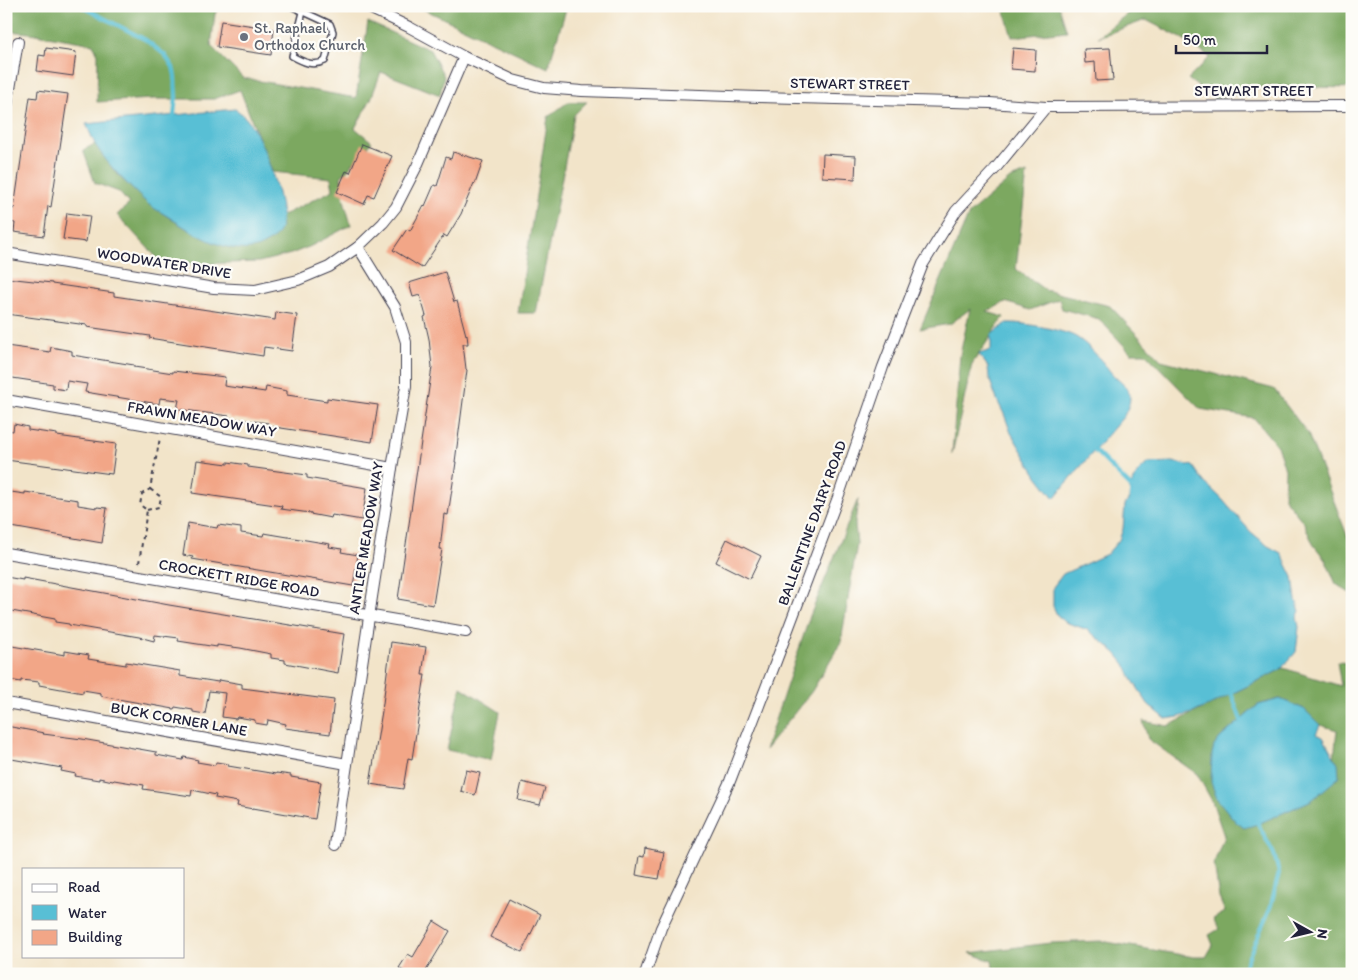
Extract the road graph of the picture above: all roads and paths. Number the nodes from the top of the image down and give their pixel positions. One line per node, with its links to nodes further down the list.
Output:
1 (291, 6): 3 (lane)
2 (365, 6): 5 (street, STEWART STREET)
3 (304, 12): 3 (lane)
4 (18, 42): 8 (street)
5 (464, 57): 7 (street, STEWART STREET); 9 (street, WOODWATER DRIVE)
6 (1352, 106): 7 (street, STEWART STREET)
7 (1046, 107): 23 (street, BALLENTINE DAIRY ROAD)
8 (6, 112)
9 (358, 247): 10 (street, WOODWATER DRIVE); 13 (street, ANTLER MEADOW WAY)
10 (6, 252)
11 (6, 400): 13 (street, FRAWN MEADOW WAY)
12 (160, 438): 14 (path)
13 (392, 468): 18 (street, ANTLER MEADOW WAY)
14 (150, 489): 15 (path); 15 (path)
15 (147, 510): 17 (path)
16 (6, 553): 18 (street, CROCKETT RIDGE ROAD)
17 (139, 563)
18 (369, 616): 19 (street, CROCKETT RIDGE ROAD); 21 (street, ANTLER MEADOW WAY)
19 (466, 632)
20 (6, 703): 21 (street, BUCK CORNER LANE)
21 (347, 764): 22 (street, ANTLER MEADOW WAY)
22 (335, 844)
23 (644, 974)

